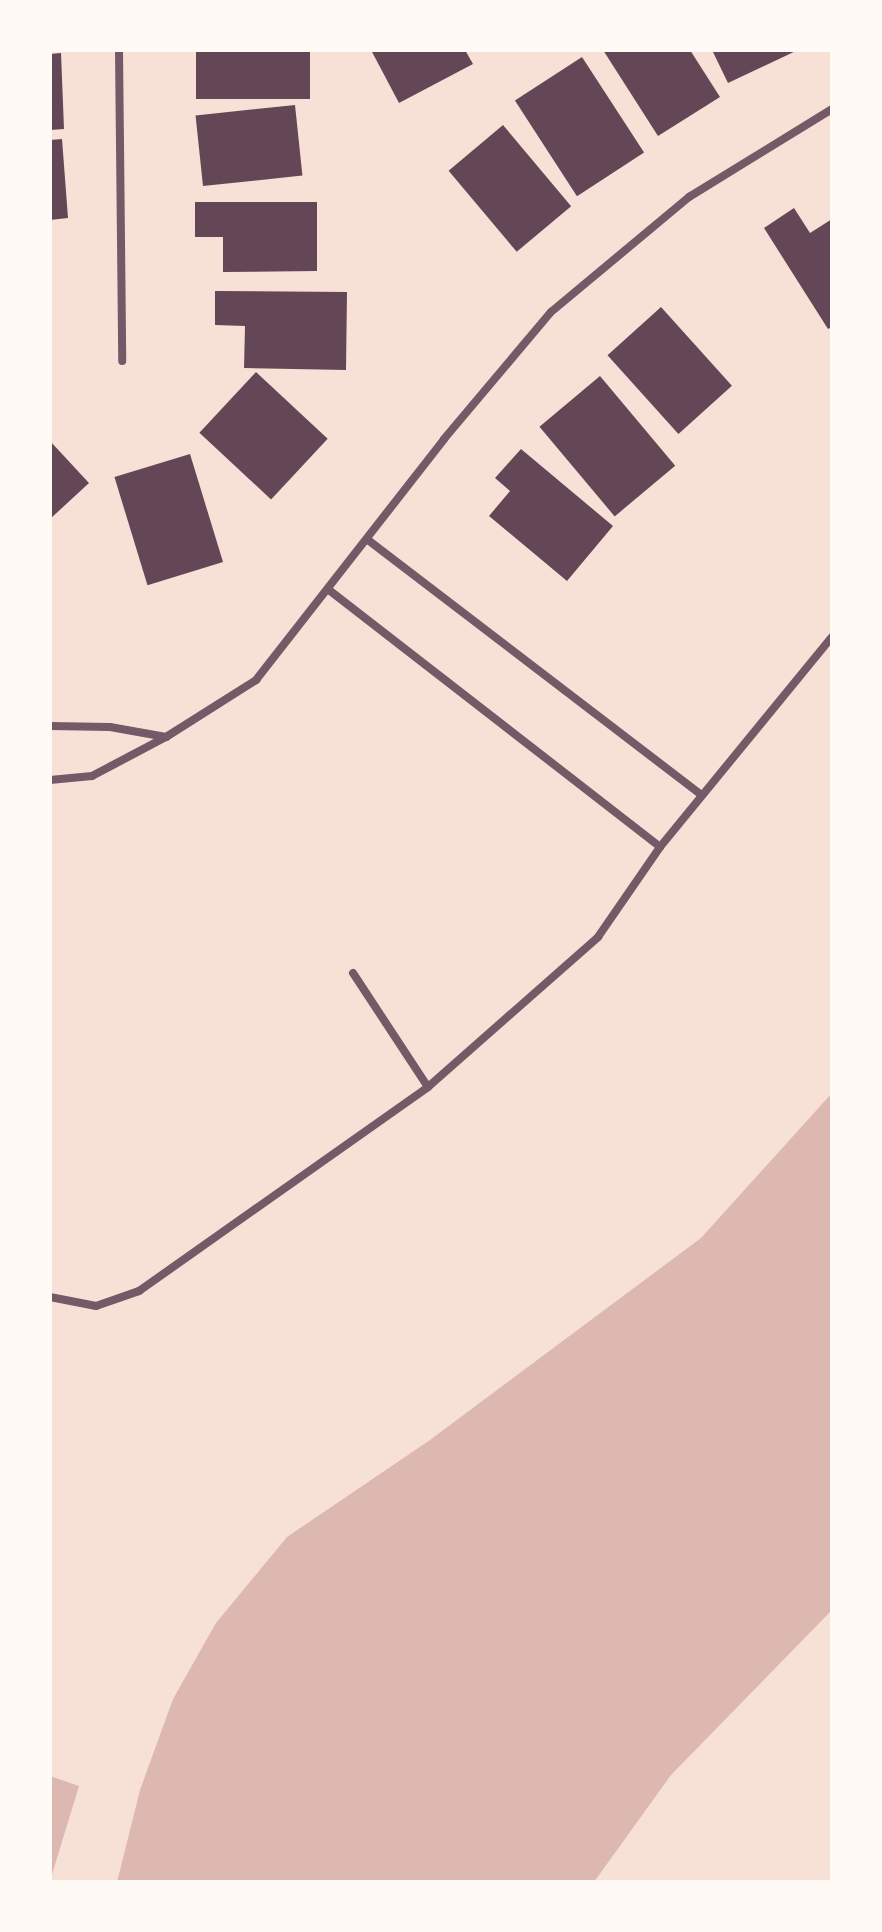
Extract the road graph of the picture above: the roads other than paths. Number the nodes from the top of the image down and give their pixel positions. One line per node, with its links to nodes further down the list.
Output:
1 (119, 50): 3 (street)
2 (832, 109): 4 (street)
3 (122, 361)
4 (368, 540): 5 (street); 10 (street)
5 (329, 590): 8 (street); 11 (street)
6 (832, 637): 10 (street)
7 (50, 726): 8 (street)
8 (166, 737): 9 (street)
9 (50, 780)
10 (702, 795): 11 (street)
11 (660, 847): 13 (street)
12 (353, 973): 13 (street)
13 (428, 1087): 14 (street)
14 (50, 1297)

